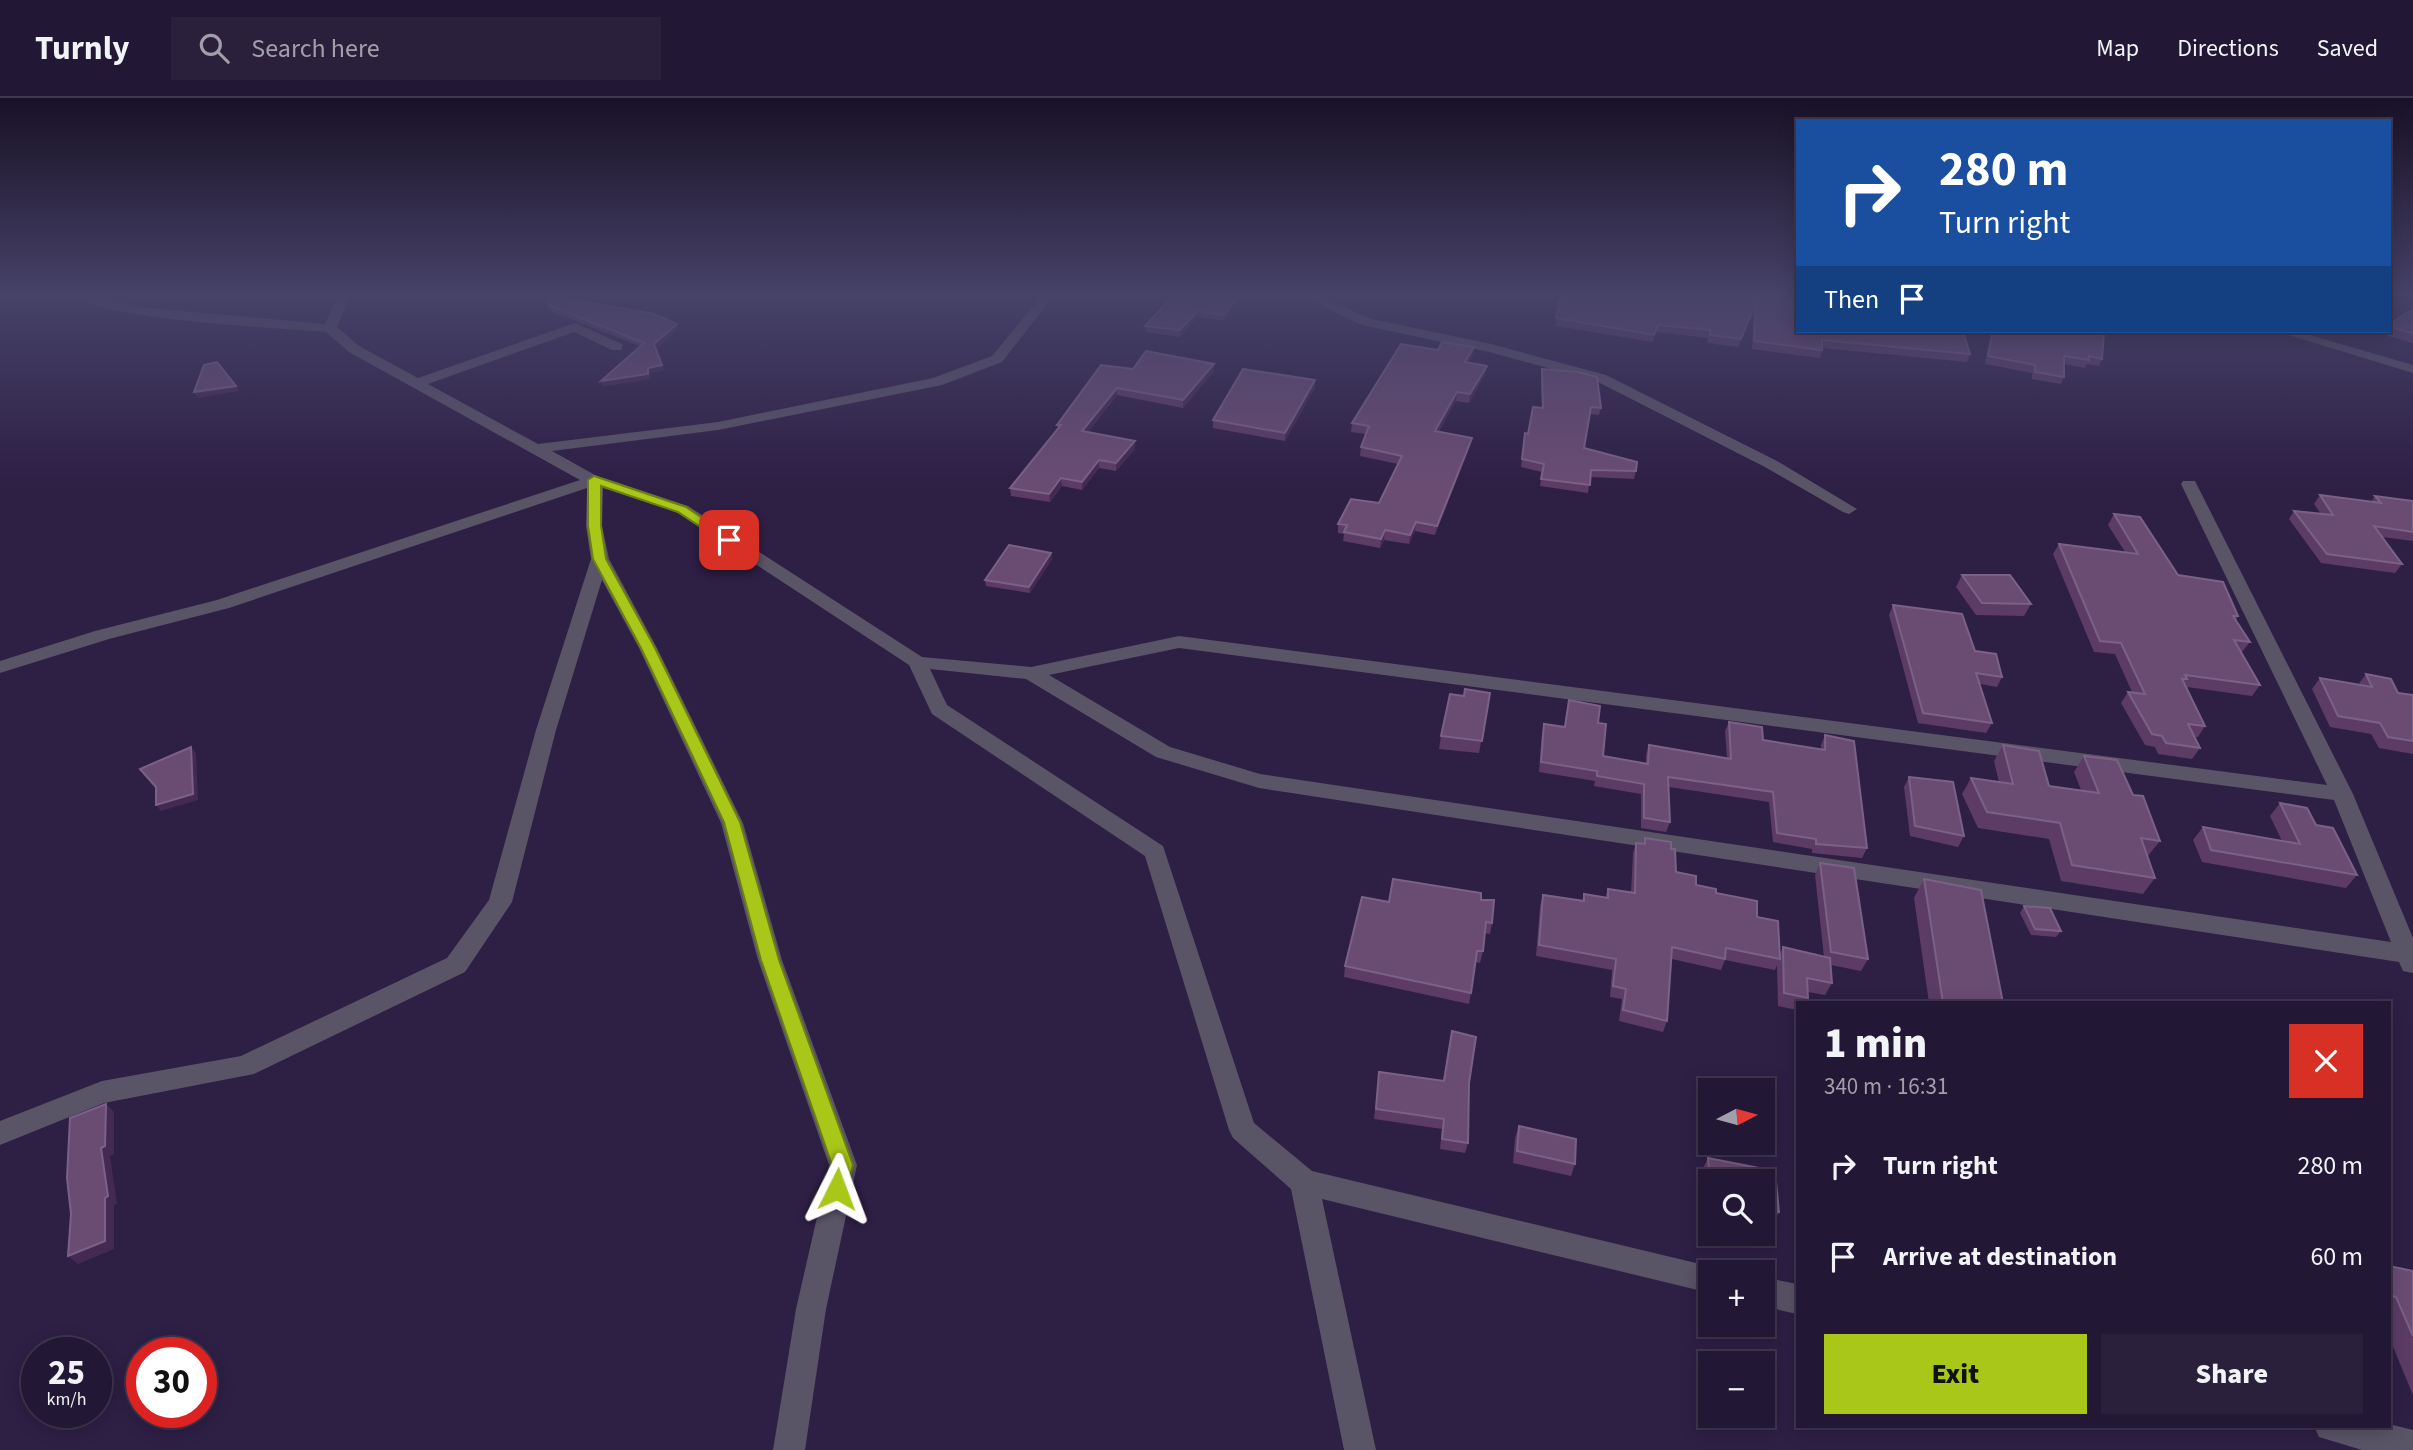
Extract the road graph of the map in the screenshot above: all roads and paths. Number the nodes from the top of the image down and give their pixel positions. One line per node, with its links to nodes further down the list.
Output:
1 (366, 356): 7 (street)
2 (493, 356): 7 (street)
3 (999, 356): 8 (street)
4 (1521, 356): 11 (street)
5 (2369, 356): 6 (street)
6 (2413, 369)
7 (415, 384): 8 (street)
8 (534, 449): 9 (street)
9 (594, 480): 12 (street); 13 (street); 14 (street)
10 (2189, 484): 16 (street)
11 (1849, 509)
12 (600, 559): 18 (street); 25 (street)
13 (917, 662): 15 (street); 19 (street)
14 (0, 667)
15 (1031, 673): 16 (street); 17 (street)
16 (2342, 794): 17 (street)
17 (2410, 960)
18 (0, 1133)
19 (1304, 1182): 20 (street); 26 (street)
20 (1698, 1276)
21 (1775, 1294): 22 (street)
22 (1796, 1300)
23 (2338, 1428): 24 (street)
24 (2413, 1446)
25 (789, 1450)
26 (1360, 1450)

